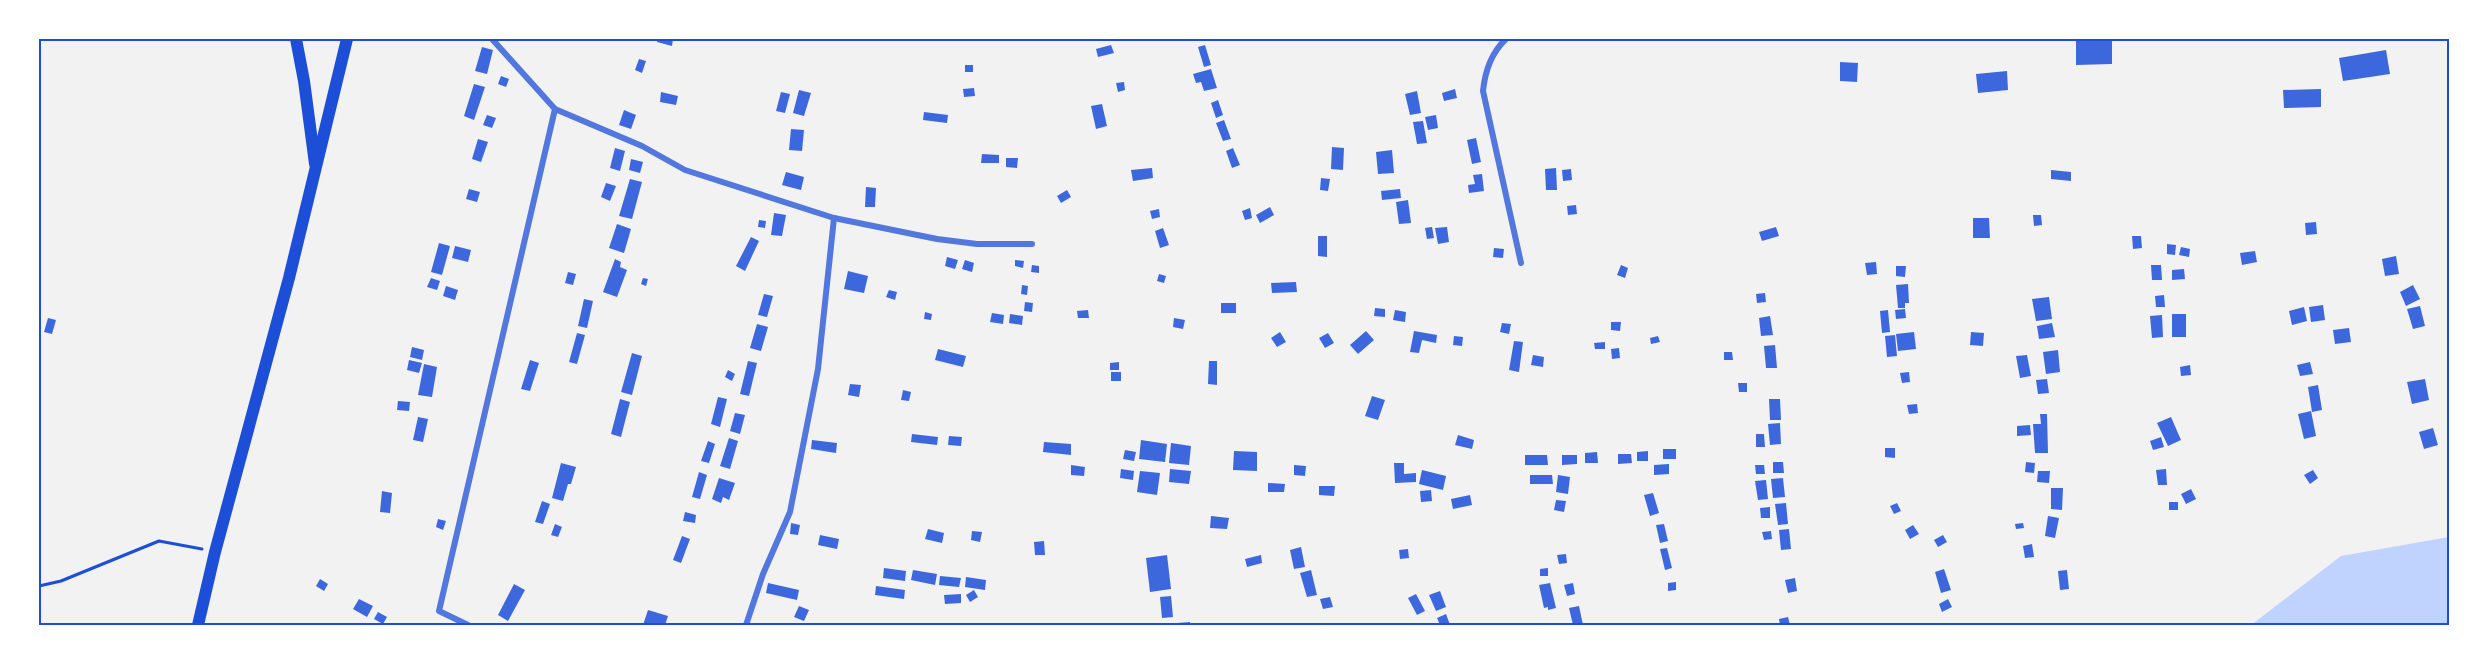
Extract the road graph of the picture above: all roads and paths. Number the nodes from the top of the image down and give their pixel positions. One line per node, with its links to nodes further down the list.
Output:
1 (296, 39): 6 (main road)
2 (347, 39): 6 (main road)
3 (492, 39): 5 (street)
4 (1506, 39): 9 (street)
5 (555, 109): 7 (street); 13 (street)
6 (316, 171): 10 (main road)
7 (834, 218): 8 (street); 14 (street)
8 (1032, 244)
9 (1521, 263)
10 (215, 552): 11 (path); 12 (main road)
11 (39, 586)
12 (198, 625)
13 (468, 625)
14 (746, 625)

